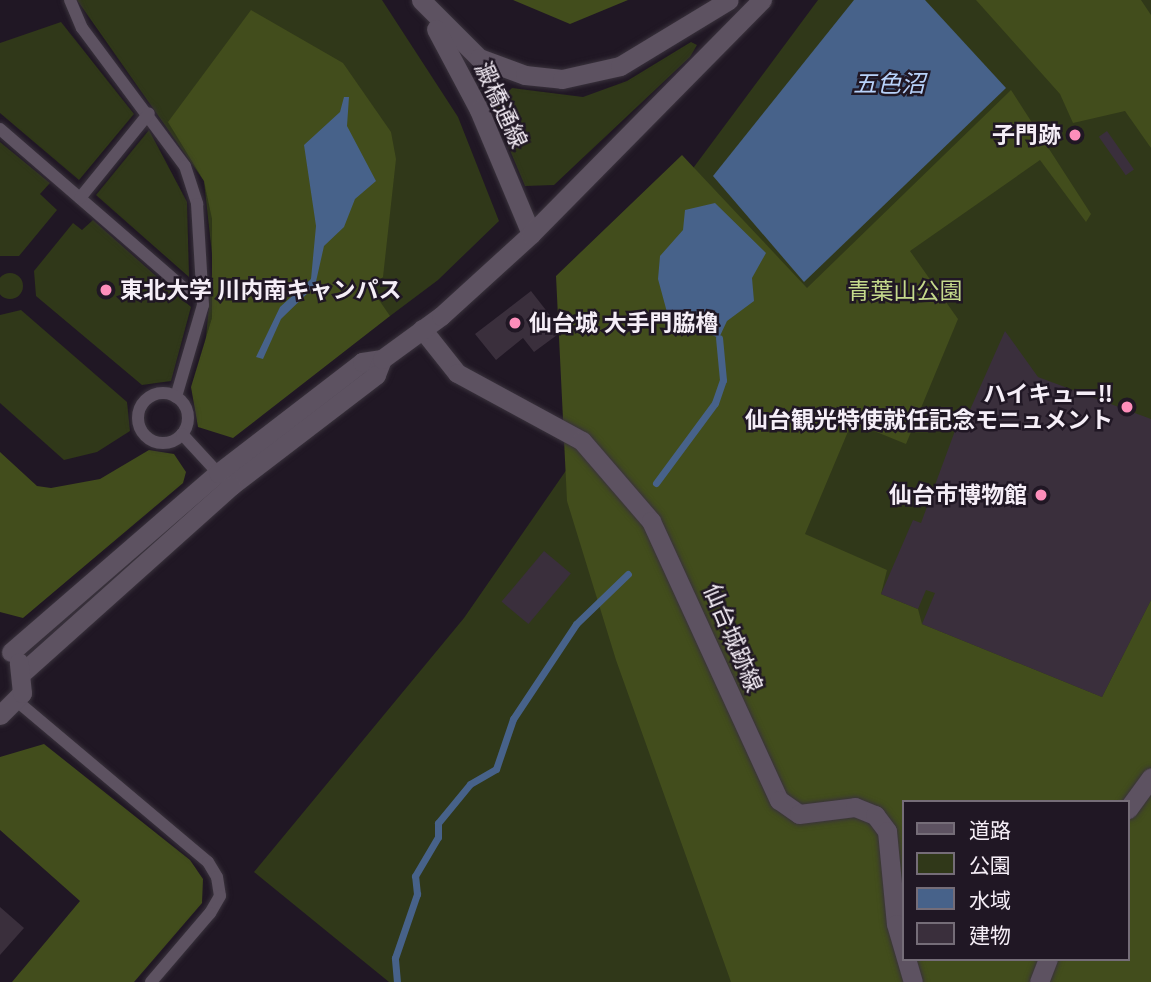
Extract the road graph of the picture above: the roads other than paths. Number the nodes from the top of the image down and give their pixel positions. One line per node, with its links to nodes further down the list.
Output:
1 (70, 0): 5 (lane)
2 (421, 0): 3 (street); 8 (street, 澱橋通線)
3 (729, 0)
4 (762, 0): 8 (street)
5 (149, 113): 7 (lane); 12 (lane)
6 (0, 129): 7 (lane)
7 (80, 198): 9 (lane)
8 (531, 234): 10 (street)
9 (186, 290)
10 (422, 329): 11 (street); 21 (street, 仙台城跡線)
11 (382, 359): 14 (street); 16 (street)
12 (176, 397): 13 (lane); 13 (lane)
13 (182, 434): 14 (lane)
14 (218, 473): 15 (street)
15 (5, 649): 16 (street)
16 (23, 672): 17 (street)
17 (18, 702): 18 (street); 24 (lane)
18 (0, 715)
19 (1151, 777): 20 (street)
20 (1130, 805)
21 (902, 943)
22 (907, 961): 25 (street, 仙台城跡線)
23 (1047, 961): 26 (street)
24 (151, 982)
25 (914, 982)
26 (1039, 982)

